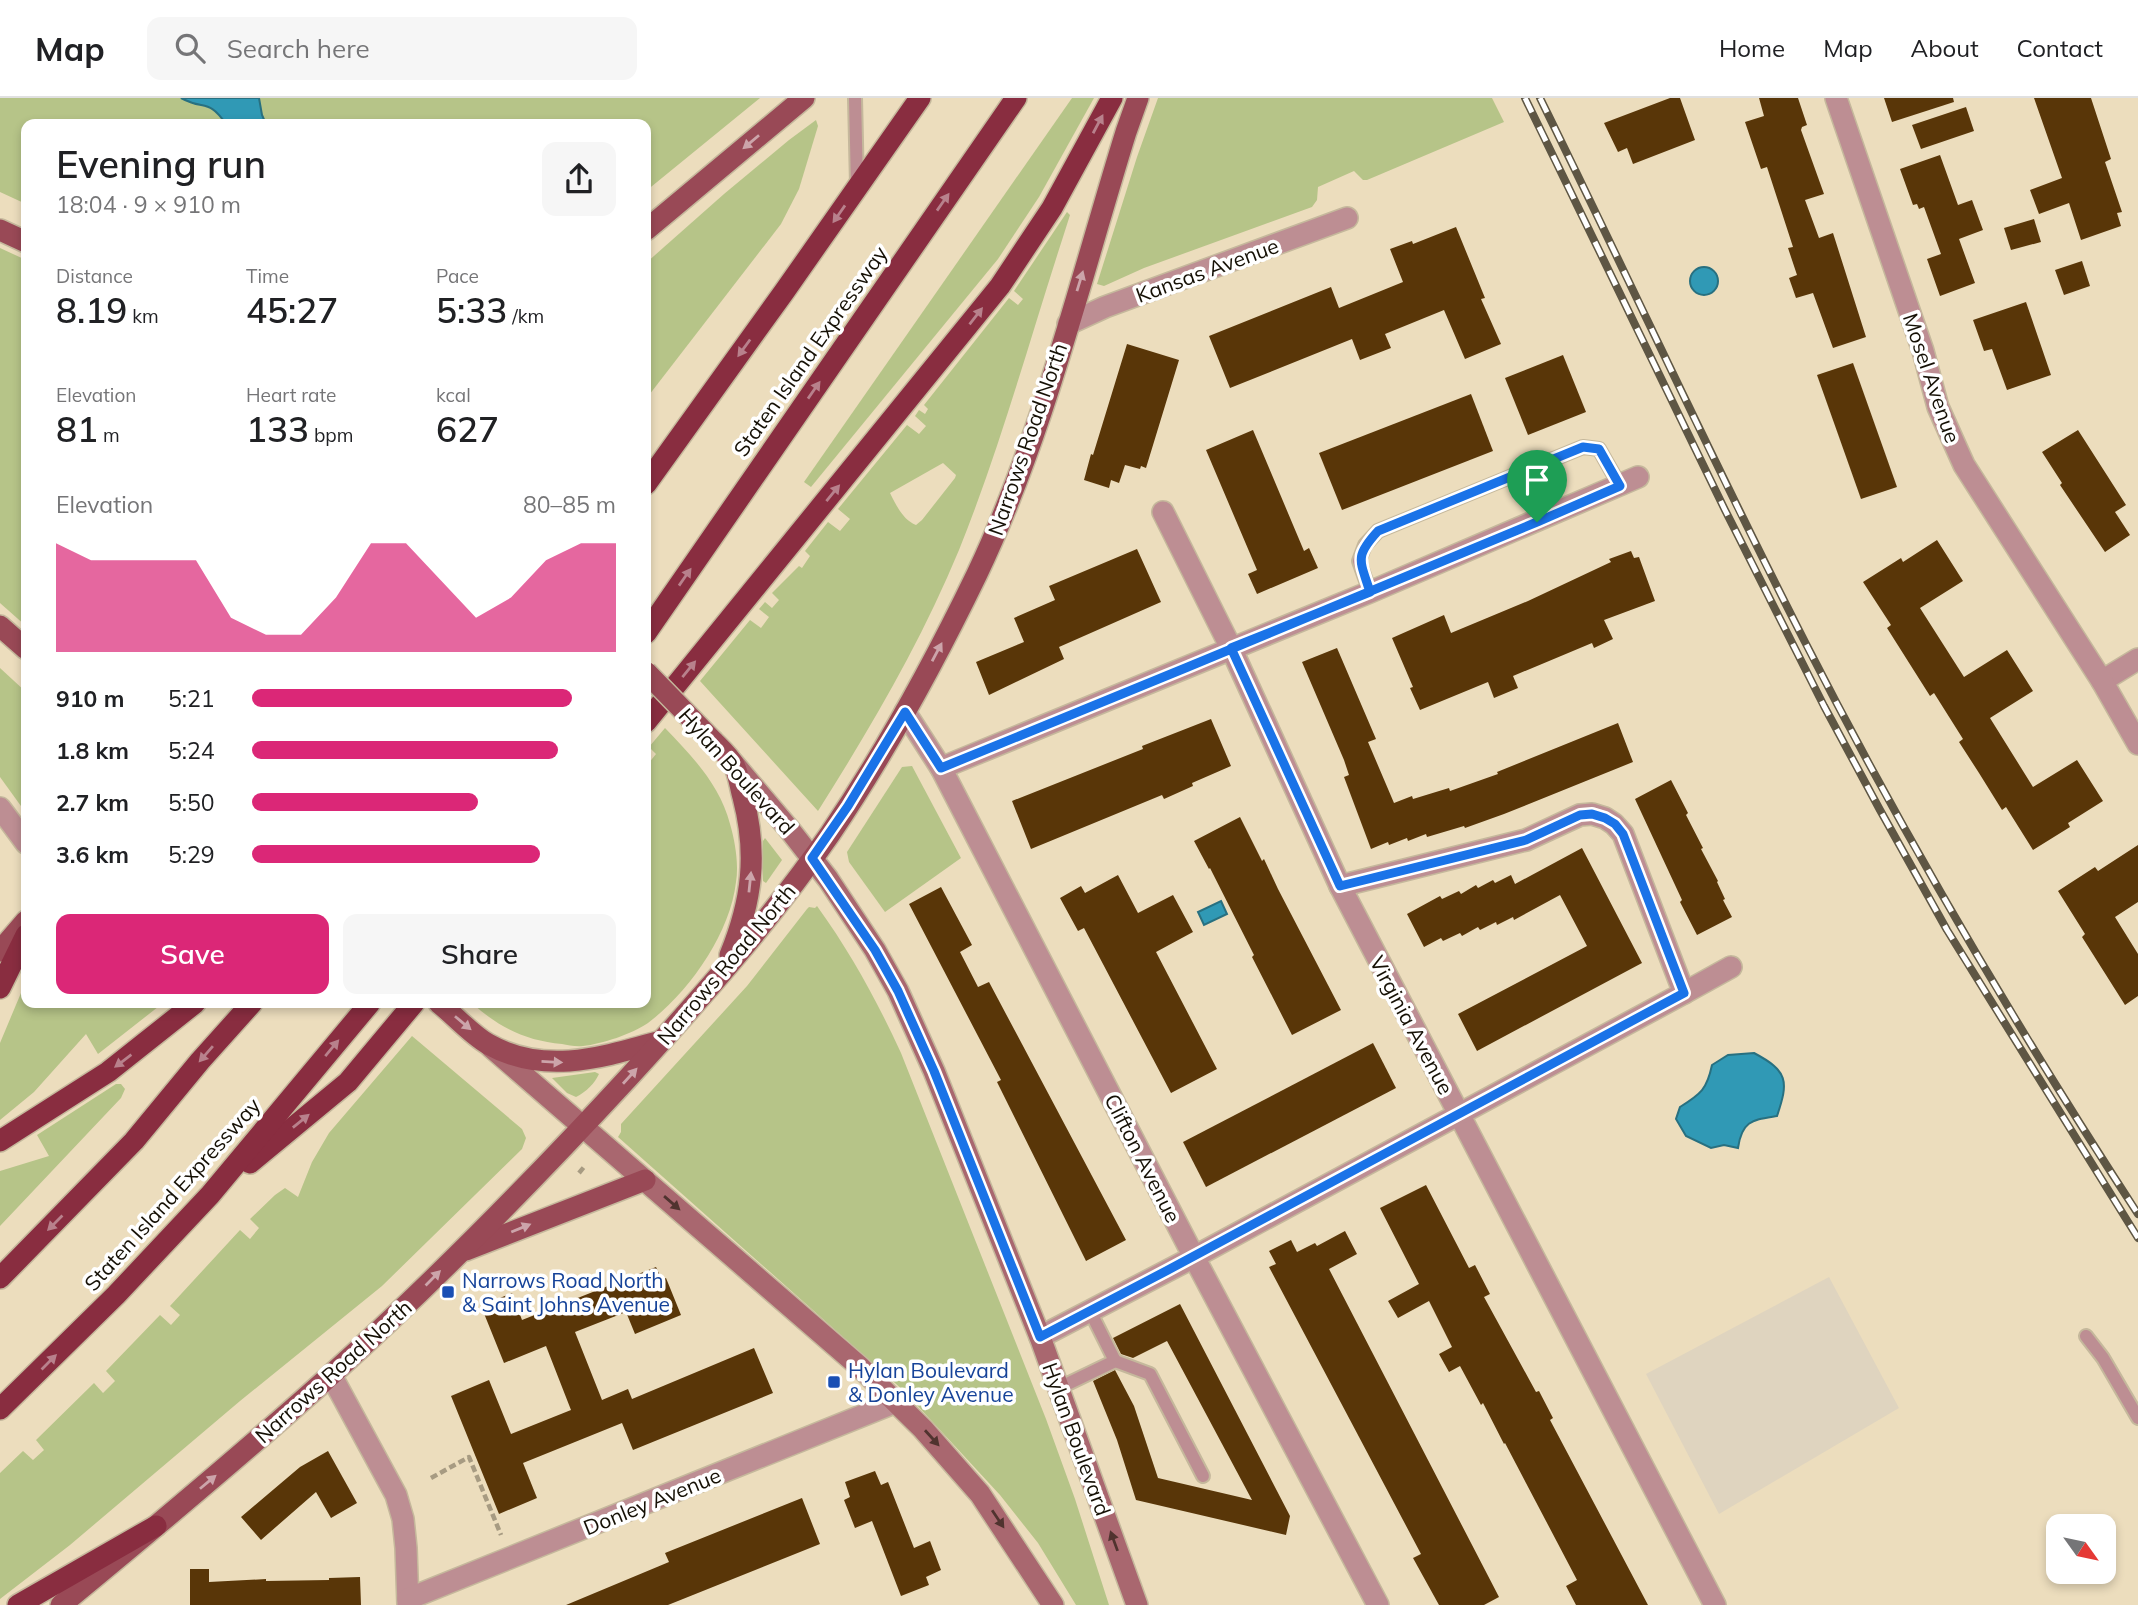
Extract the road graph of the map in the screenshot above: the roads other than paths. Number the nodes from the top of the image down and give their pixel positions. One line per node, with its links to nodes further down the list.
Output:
1 (804, 98): 10 (main road, one-way to 10)
2 (855, 98): 8 (lane)
3 (920, 98): 8 (highway)
4 (1016, 98): 19 (highway, Staten Island Expressway, one-way to 4)
5 (1112, 98): 26 (highway, one-way to 5)
6 (1138, 98): 13 (main road, Narrows Road North, one-way to 6)
7 (1836, 98): 24 (street, Mosel Avenue)
8 (857, 188): 14 (highway, one-way to 14)
9 (1347, 218): 13 (street, Kansas Avenue)
10 (651, 226)
11 (0, 230): 12 (main road)
12 (21, 240)
13 (1068, 324): 25 (main road, Narrows Road North, one-way to 13)
14 (651, 477)
15 (1629, 481): 17 (street); 17 (lane)
16 (1163, 512): 21 (street, Virginia Avenue)
17 (1370, 592): 21 (street)
18 (0, 626): 20 (main road)
19 (651, 626)
20 (21, 645)
21 (1231, 648): 29 (street); 33 (street, Virginia Avenue)
22 (2138, 659): 24 (street)
23 (651, 677): 28 (main road, Hylan Boulevard, bridge)
24 (2102, 681): 27 (street, Mosel Avenue)
25 (905, 712): 29 (street, Clifton Avenue); 32 (main road, Narrows Road North)
26 (651, 716)
27 (2138, 744)
28 (734, 764): 32 (main road, Hylan Boulevard); 38 (main road, one-way to 28)
29 (941, 768): 54 (street, Clifton Avenue)
30 (0, 808): 31 (street)
31 (21, 836)
32 (812, 858): 38 (main road, Narrows Road North); 58 (main road, Hylan Boulevard)
33 (1340, 886): 40 (street); 48 (street, Virginia Avenue)
34 (21, 927): 36 (main road)
35 (21, 945): 39 (highway)
36 (0, 951)
37 (1731, 967): 40 (street)
38 (724, 970): 46 (main road, Narrows Road North)
39 (0, 988)
40 (1684, 993): 48 (street)
41 (189, 1008): 50 (highway, one-way to 50)
42 (247, 1008): 55 (highway, one-way to 55)
43 (366, 1008): 52 (highway, Staten Island Expressway, one-way to 43)
44 (410, 1008): 52 (highway, one-way to 44)
45 (445, 1008): 47 (main road, one-way to 47)
46 (662, 1041): 47 (main road, one-way to 46); 49 (main road, Narrows Road North, one-way to 46)
47 (487, 1044): 49 (main road)
48 (1459, 1114): 54 (street); 73 (street, Virginia Avenue)
49 (584, 1126): 51 (main road); 53 (main road, Narrows Road North)
50 (0, 1141)
51 (645, 1180): 53 (main road, one-way to 51); 62 (main road, one-way to 62)
52 (210, 1195): 63 (highway, Staten Island Expressway, one-way to 52)
53 (458, 1253): 60 (main road, Narrows Road North, one-way to 53)
54 (1194, 1257): 56 (street); 72 (street, Clifton Avenue)
55 (0, 1278)
56 (1090, 1311): 58 (street); 59 (lane)
57 (2086, 1336): 64 (lane)
58 (1040, 1337): 61 (main road, Hylan Boulevard)
59 (1115, 1360): 61 (lane); 65 (lane)
60 (331, 1375): 66 (main road, Narrows Road North, one-way to 60); 67 (street)
61 (1059, 1388): 71 (main road, Hylan Boulevard, one-way to 61)
62 (896, 1402): 67 (street, Donley Avenue); 70 (main road, one-way to 70)
63 (0, 1409)
64 (2138, 1418)
65 (1203, 1476)
66 (156, 1526): 68 (highway); 69 (main road, Narrows Road North)
67 (408, 1602)
68 (18, 1605)
69 (61, 1605)
70 (1053, 1605)
71 (1137, 1605)
72 (1378, 1605)
73 (1715, 1605)

